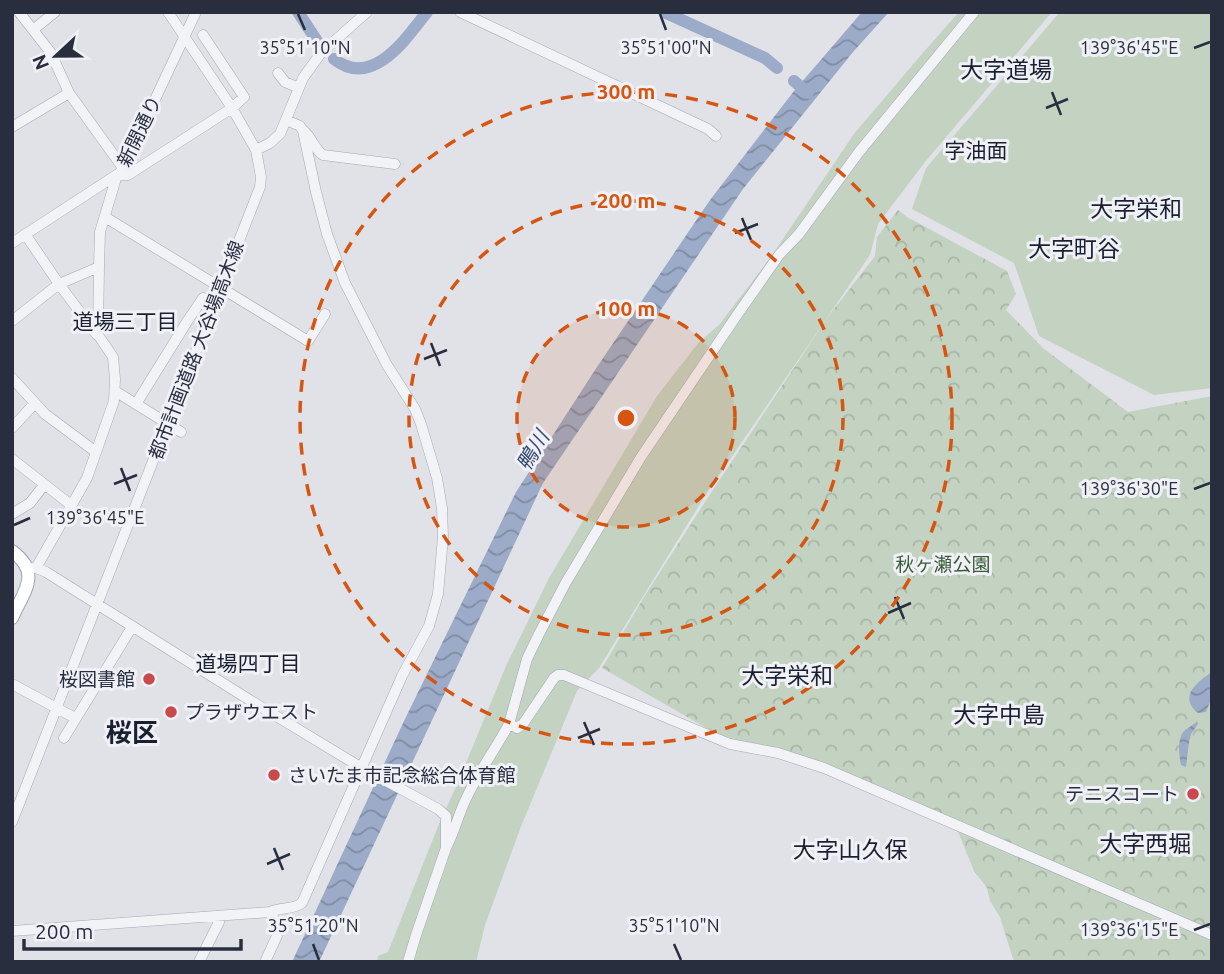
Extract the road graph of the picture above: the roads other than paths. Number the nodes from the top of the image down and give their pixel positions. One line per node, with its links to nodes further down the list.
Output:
1 (19, 12): 8 (street)
2 (55, 12): 8 (street)
3 (168, 12): 10 (street)
4 (196, 12): 10 (street, 新開通り)
5 (367, 12): 12 (street)
6 (460, 12): 18 (street)
7 (974, 12): 52 (street)
8 (33, 30): 13 (street)
9 (203, 35): 14 (street)
10 (184, 36): 14 (street); 21 (street, 新開通り)
11 (278, 72): 12 (street)
12 (299, 88): 15 (street)
13 (69, 93): 16 (street); 21 (street)
14 (232, 108): 19 (street); 21 (street)
15 (286, 120): 17 (street); 19 (street)
16 (12, 127)
17 (303, 131): 20 (street); 54 (street)
18 (716, 136)
19 (256, 150): 27 (street, 都市計画道路 大谷場高木線)
20 (394, 164)
21 (120, 172): 22 (street); 23 (street, 新開通り)
22 (105, 217): 25 (street); 27 (street)
23 (26, 234): 24 (street, 新開通り); 26 (street)
24 (12, 243)
25 (99, 267): 26 (street); 31 (street)
26 (59, 284): 30 (street); 31 (street)
27 (220, 288): 28 (street, 都市計画道路 大谷場高木線); 29 (street)
28 (214, 302): 35 (street); 36 (street, 都市計画道路 大谷場高木線)
29 (325, 314)
30 (12, 321)
31 (98, 335): 33 (street)
32 (12, 378): 34 (street)
33 (115, 391): 35 (street); 39 (street)
34 (35, 403): 37 (street); 39 (street)
35 (136, 404): 36 (street)
36 (168, 424): 38 (street); 46 (street, 都市計画道路 大谷場高木線)
37 (12, 428)
38 (181, 432)
39 (96, 452): 42 (street)
40 (12, 459): 41 (street)
41 (44, 485): 42 (street); 43 (street)
42 (71, 505): 45 (street)
43 (12, 514)
44 (12, 551): 45 (main road)
45 (32, 568): 46 (street); 47 (main road)
46 (97, 604): 48 (street); 50 (street, 都市計画道路 大谷場高木線)
47 (12, 618)
48 (132, 627): 51 (street); 54 (street)
49 (12, 684): 50 (street)
50 (57, 707): 51 (street); 55 (street, 都市計画道路 大谷場高木線)
51 (75, 718): 53 (street)
52 (509, 724): 56 (street); 60 (street)
53 (64, 737)
54 (364, 768): 56 (street); 57 (street)
55 (12, 821)
56 (446, 848): 63 (street)
57 (270, 912): 58 (street); 62 (street)
58 (219, 916): 59 (street); 61 (street)
59 (12, 931)
60 (1212, 935)
61 (199, 962)
62 (265, 962)
63 (408, 962)

